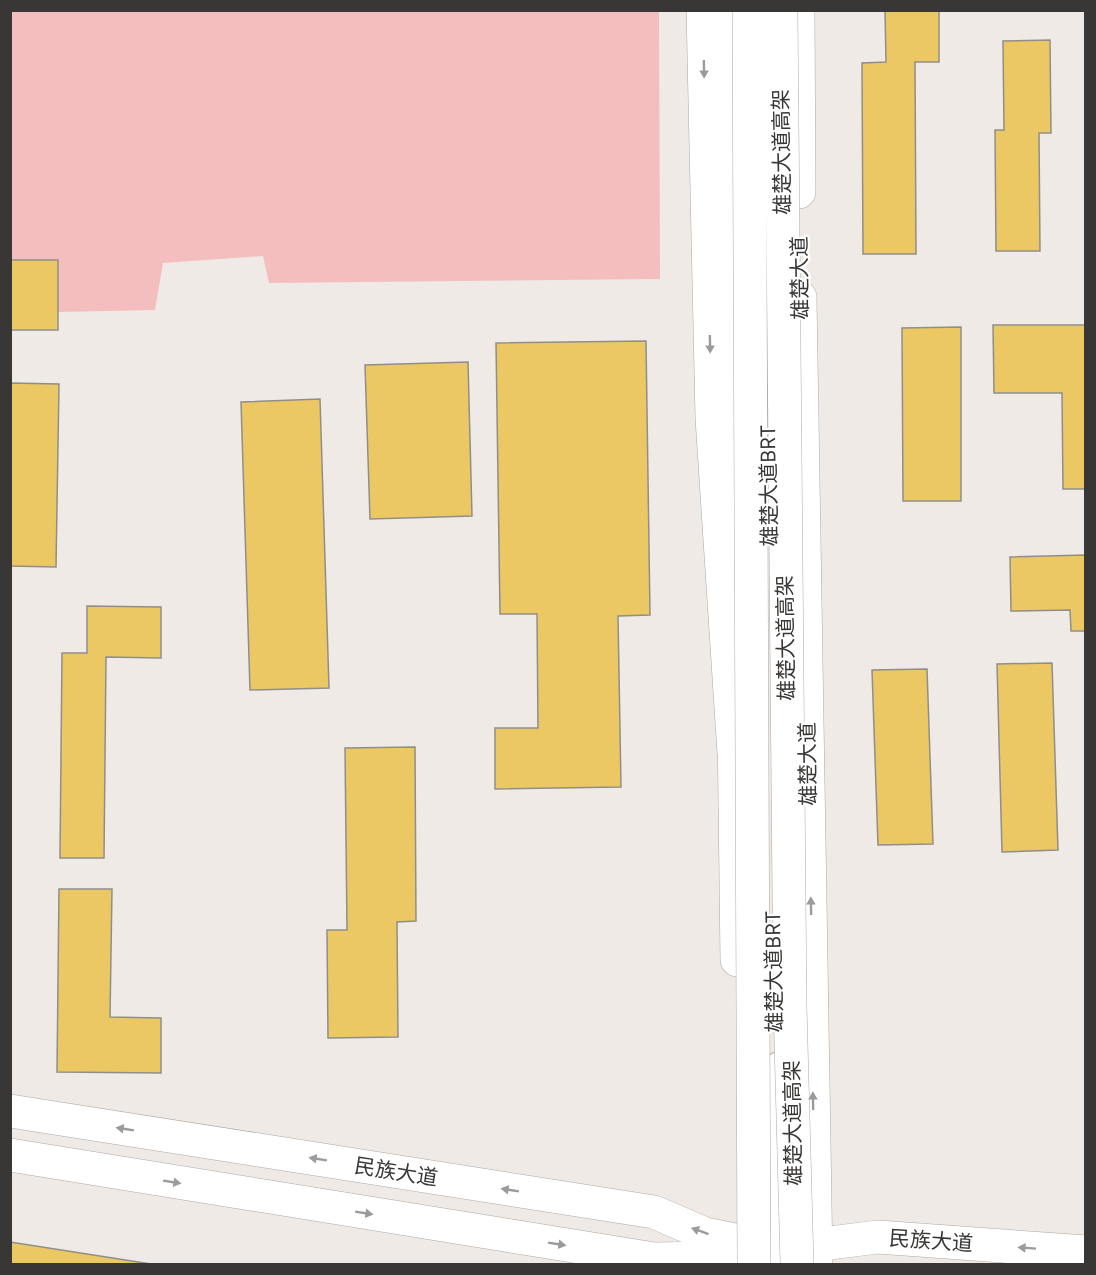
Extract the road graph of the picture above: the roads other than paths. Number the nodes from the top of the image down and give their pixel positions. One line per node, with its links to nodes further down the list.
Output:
1 (703, 10): 6 (main road, one-way to 6)
2 (730, 10): 6 (main road)
3 (749, 10): 11 (main road, 雄楚大道高架, bridge)
4 (781, 10): 11 (main road, 雄楚大道高架, bridge)
5 (798, 10): 11 (main road, 雄楚大道, one-way to 5)
6 (735, 753): 11 (main road)
7 (775, 1045): 11 (lane, 雄楚大道BRT)
8 (10, 1111): 11 (main road, 民族大道, one-way to 8)
9 (10, 1155): 11 (main road, 民族大道, one-way to 11)
10 (1086, 1252): 11 (main road, 民族大道, one-way to 11)
11 (784, 1258)

